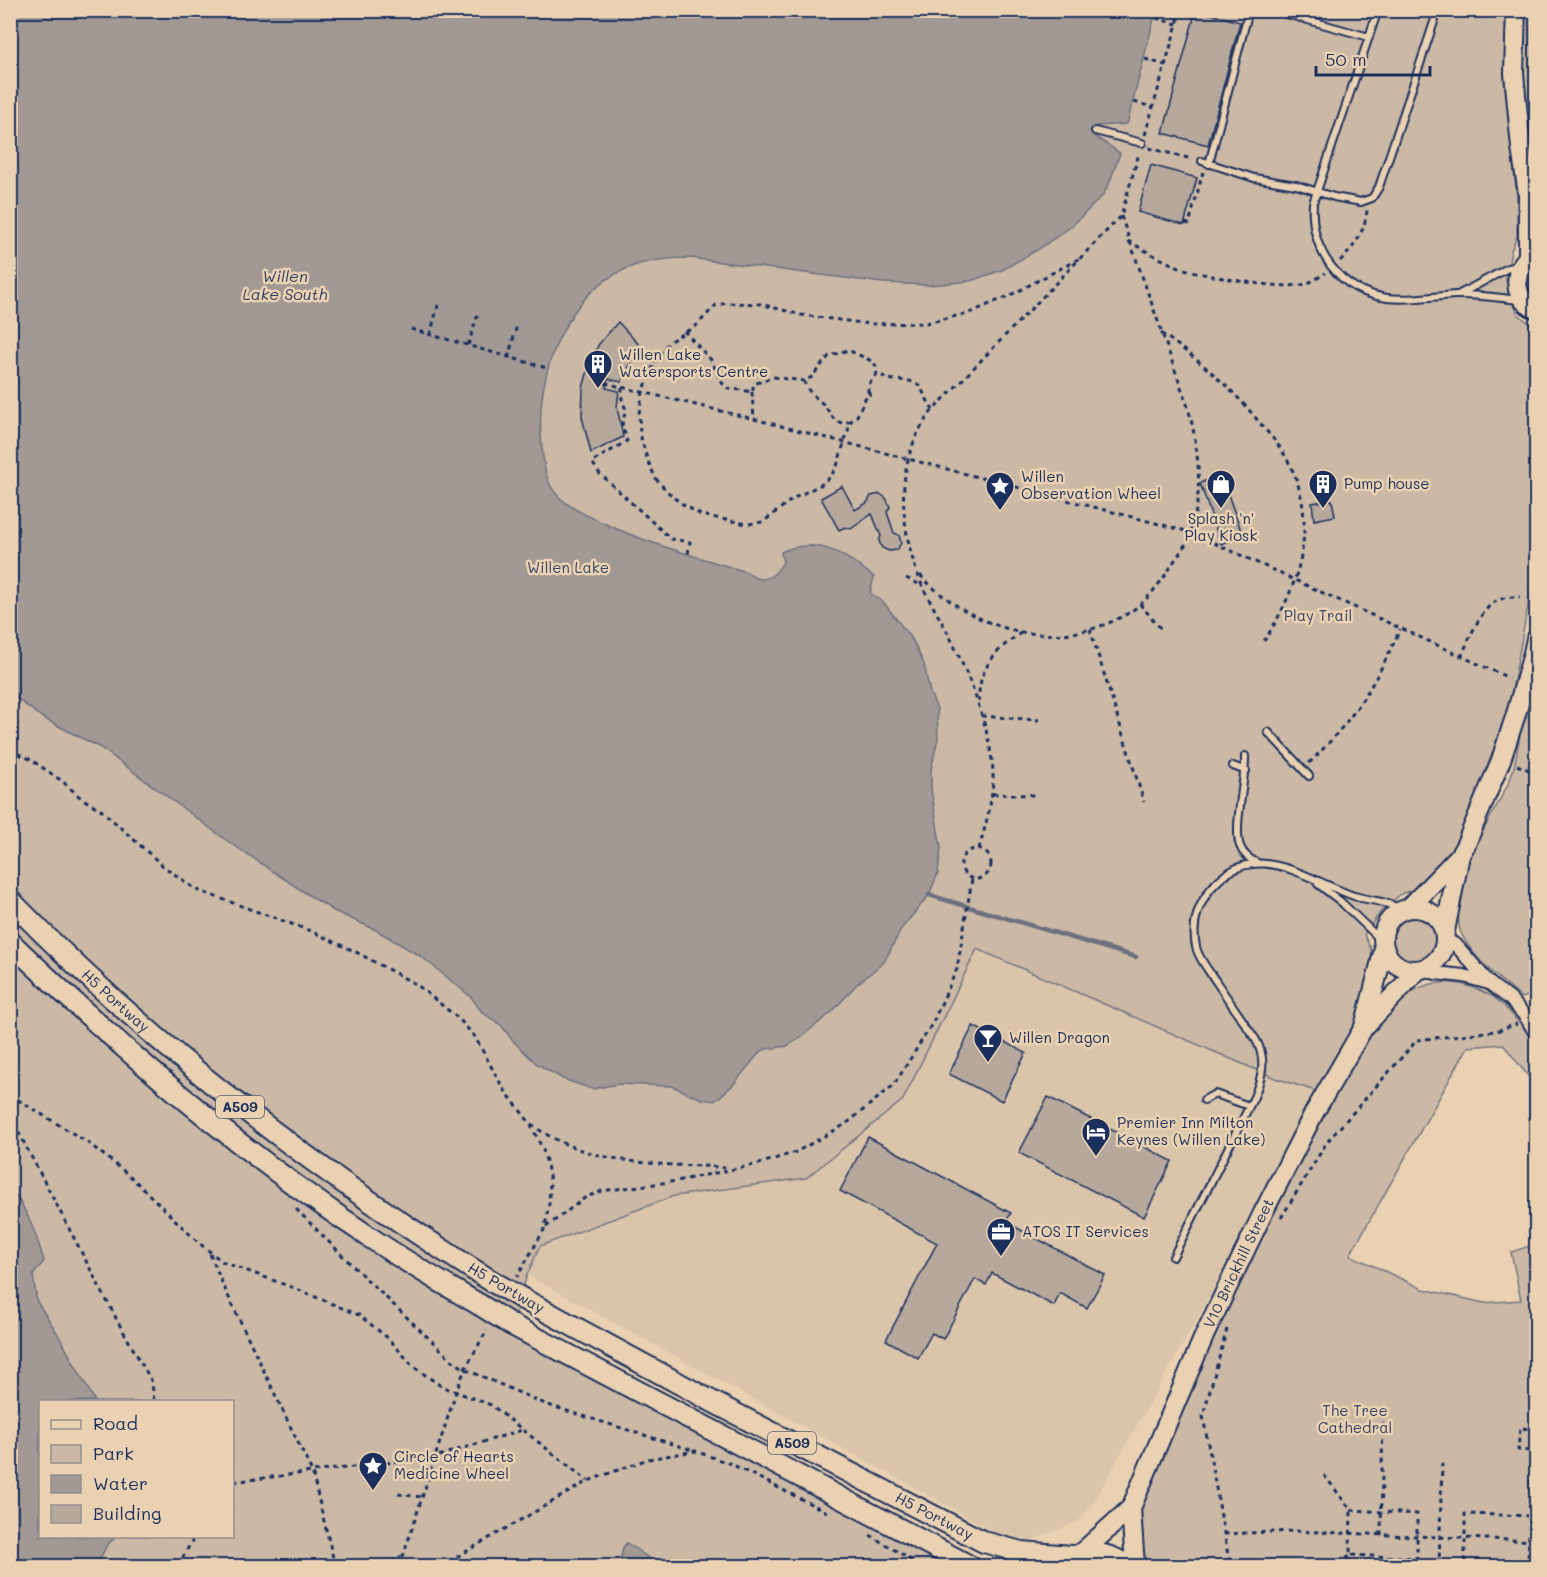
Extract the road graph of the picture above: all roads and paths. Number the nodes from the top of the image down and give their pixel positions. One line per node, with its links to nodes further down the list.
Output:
1 (1181, 10): 9 (path)
2 (1250, 10): 17 (lane)
3 (1272, 10): 7 (lane)
4 (1378, 10): 10 (lane)
5 (1437, 10): 19 (lane)
6 (1516, 10): 20 (street)
7 (1293, 13): 10 (lane)
8 (1156, 18): 9 (path)
9 (1177, 24): 12 (path)
10 (1369, 37): 18 (lane)
11 (1145, 59): 12 (path)
12 (1165, 65): 14 (path)
13 (1134, 102): 14 (path)
14 (1153, 107): 16 (path)
15 (1095, 131): 16 (lane)
16 (1142, 143)
17 (1206, 162): 18 (lane); 21 (path); 22 (path)
18 (1316, 192): 19 (lane); 26 (lane)
19 (1368, 200): 26 (path)
20 (1532, 201): 25 (street)
21 (1121, 216): 23 (path); 24 (path)
22 (1185, 223)
23 (1128, 241): 26 (path); 34 (path)
24 (1082, 257): 33 (path); 47 (path)
25 (1528, 258): 27 (lane); 29 (street)
26 (1332, 268): 27 (lane)
27 (1458, 295): 29 (lane)
28 (439, 302): 35 (path)
29 (1532, 309)
30 (477, 314): 36 (path)
31 (517, 325): 37 (path)
32 (411, 329): 35 (path)
33 (684, 332): 43 (path); 44 (path)
34 (1161, 333): 52 (path); 56 (path)
35 (430, 335): 36 (path)
36 (468, 345): 37 (path)
37 (508, 358): 38 (path)
38 (547, 369)
39 (877, 374): 40 (path); 45 (path); 47 (path)
40 (804, 381): 44 (path); 49 (path)
41 (605, 383): 42 (path)
42 (622, 387): 43 (path); 53 (path)
43 (643, 392): 48 (path); 50 (path)
44 (752, 392): 48 (path)
45 (868, 392): 46 (path); 49 (path)
46 (873, 397)
47 (933, 410): 51 (path)
48 (754, 419): 50 (path)
49 (851, 421): 50 (path)
50 (845, 444): 51 (path)
51 (908, 459): 52 (path); 54 (path)
52 (1190, 532): 56 (path); 59 (path)
53 (688, 554)
54 (917, 572): 57 (path); 63 (path)
55 (906, 578): 57 (path)
56 (1295, 580): 62 (path); 65 (path)
57 (925, 587): 68 (path)
58 (1520, 597): 66 (path)
59 (1140, 604): 60 (path); 61 (path)
60 (1090, 629): 63 (path); 82 (path)
61 (1161, 629)
62 (1400, 629): 66 (path); 76 (path)
63 (1021, 633): 68 (path)
64 (1536, 639): 84 (street, bridge)
65 (1264, 641)
66 (1461, 657): 67 (path)
67 (1509, 678)
68 (979, 706): 69 (path)
69 (982, 716): 70 (path); 80 (path)
70 (1039, 720)
71 (1268, 732): 76 (lane)
72 (10, 750): 104 (path)
73 (1245, 756): 77 (lane)
74 (1514, 763): 78 (path)
75 (1233, 766): 77 (lane)
76 (1302, 769): 79 (lane)
77 (1246, 771): 85 (lane)
78 (1536, 773)
79 (1309, 776)
80 (993, 794): 81 (path); 83 (path)
81 (1036, 795)
82 (1144, 802)
83 (979, 849): 87 (path); 87 (path)
84 (1460, 855): 90 (street); 91 (street)
85 (1257, 863): 86 (lane); 102 (lane)
86 (1311, 878): 90 (lane); 93 (lane)
87 (972, 879): 105 (path)
88 (1536, 882): 94 (path)
89 (10, 900): 142 (main road, H5 Portway / A509, bridge)
90 (1406, 909): 91 (street); 93 (street)
91 (1445, 936): 95 (street); 96 (street)
92 (10, 942): 151 (main road, H5 Portway / A509, bridge)
93 (1384, 945): 95 (street); 98 (street, V10 Brickhill Street)
94 (1536, 958)
95 (1422, 969): 96 (street); 98 (street, V10 Brickhill Street)
96 (1489, 983): 99 (street)
97 (1520, 1022): 106 (path)
98 (1364, 1027): 126 (street, V10 Brickhill Street)
99 (1536, 1034)
100 (10, 1095): 108 (path)
101 (1204, 1100): 102 (lane)
102 (1249, 1106): 109 (lane)
103 (10, 1116): 114 (path)
104 (530, 1123): 105 (path); 107 (path)
105 (732, 1170): 107 (path)
106 (1280, 1218)
107 (545, 1228): 110 (path)
108 (210, 1252): 113 (path); 120 (path)
109 (1173, 1257)
110 (516, 1279)
111 (1232, 1320): 134 (path)
112 (488, 1329): 113 (path)
113 (456, 1392): 117 (path); 118 (path)
114 (154, 1400)
115 (1383, 1410): 128 (path)
116 (1536, 1429): 130 (path)
117 (522, 1430): 118 (path); 122 (path)
118 (435, 1457): 120 (path); 125 (path)
119 (1442, 1463): 137 (path)
120 (312, 1472): 123 (path); 146 (path)
121 (1324, 1475): 127 (path)
122 (588, 1481): 129 (path); 149 (path)
123 (234, 1482)
124 (398, 1494): 125 (path)
125 (422, 1497): 144 (path)
126 (1131, 1508): 142 (street, V10 Brickhill Street); 154 (street, V10 Brickhill Street)
127 (1351, 1510): 128 (path); 133 (path)
128 (1381, 1512): 135 (path); 136 (path)
129 (834, 1516)
130 (1529, 1516): 131 (path); 139 (path); 140 (path)
131 (1536, 1516)
132 (863, 1530): 150 (path)
133 (1350, 1533): 134 (path); 135 (path); 143 (path)
134 (1224, 1534): 155 (path)
135 (1381, 1535): 136 (path)
136 (1418, 1536): 137 (path); 143 (path)
137 (1440, 1537): 139 (path); 157 (path)
138 (192, 1538): 145 (path)
139 (1465, 1538): 140 (path); 158 (path)
140 (1529, 1541): 141 (path); 158 (path)
141 (1536, 1541)
142 (1076, 1555): 152 (main road); 153 (main road, A509)
143 (1350, 1555): 156 (path)
144 (402, 1556): 147 (path); 148 (path)
145 (178, 1566)
146 (335, 1566)
147 (382, 1566)
148 (400, 1566)
149 (441, 1566)
150 (918, 1566)
151 (970, 1566)
152 (1055, 1566)
153 (1126, 1566)
154 (1135, 1566)
155 (1233, 1566)
156 (1340, 1566)
157 (1439, 1566)
158 (1528, 1566): 159 (path)
159 (1536, 1566)

